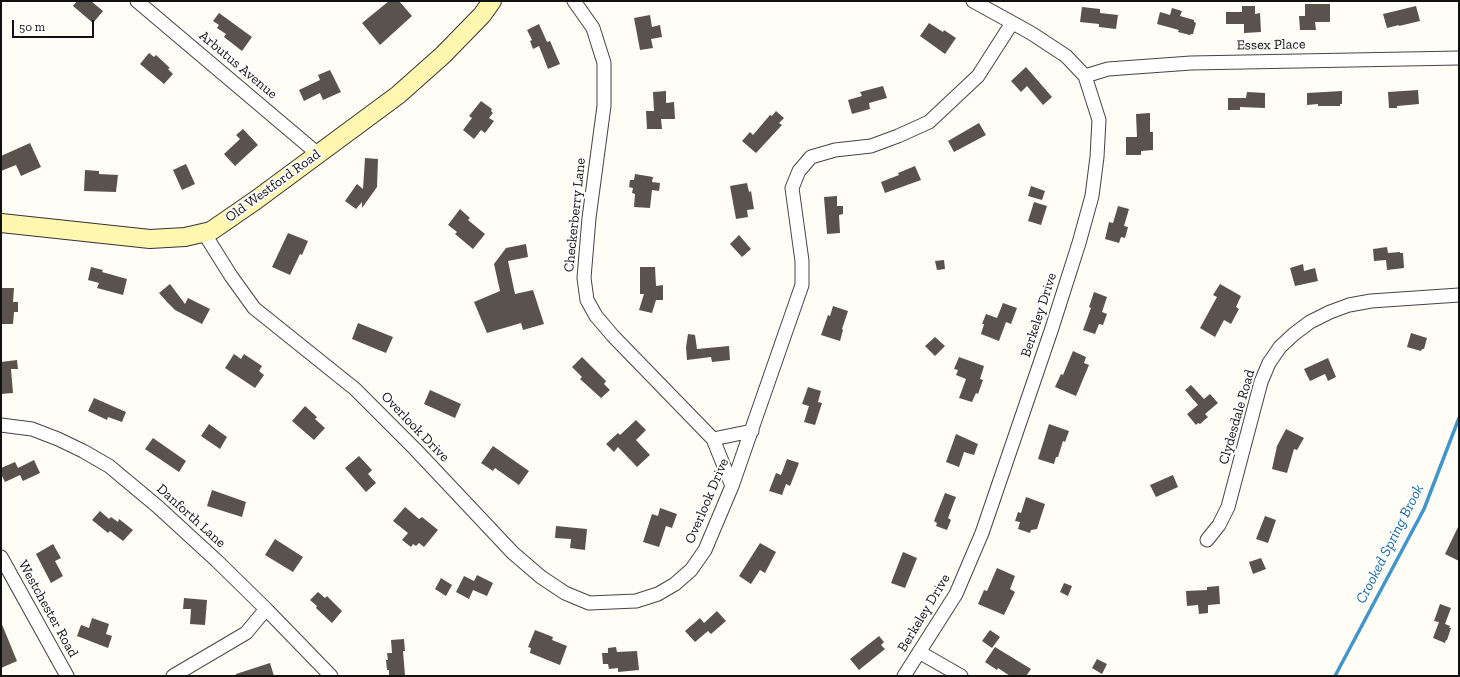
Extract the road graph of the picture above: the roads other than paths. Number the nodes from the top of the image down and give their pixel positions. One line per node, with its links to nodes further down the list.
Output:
1 (137, 1): 8 (street, Arbutus Avenue)
2 (492, 1): 8 (main road, Old Westford Road)
3 (574, 1): 14 (street, Checkerberry Lane)
4 (973, 1): 5 (street, Berkeley Drive)
5 (1012, 23): 7 (street, Berkeley Drive); 13 (street, Overlook Drive)
6 (1459, 58): 7 (street, Essex Place)
7 (1085, 76): 19 (street, Berkeley Drive)
8 (318, 154): 10 (main road, Old Westford Road)
9 (1, 223): 10 (main road, Old Westford Road)
10 (204, 233): 15 (street, Overlook Drive)
11 (1459, 295): 16 (street, Clydesdale Road)
12 (1, 425): 18 (street, Danforth Lane)
13 (752, 431): 14 (street); 15 (street, Overlook Drive)
14 (713, 439): 15 (street, Checkerberry Lane)
15 (732, 486)
16 (1207, 540)
17 (1, 556): 20 (street, Westchester Road)
18 (266, 609): 21 (street); 22 (street, Danforth Lane)
19 (919, 652): 23 (street, Berkeley Drive); 24 (street)
20 (67, 676)
21 (173, 676)
22 (331, 676)
23 (904, 676)
24 (961, 676)

